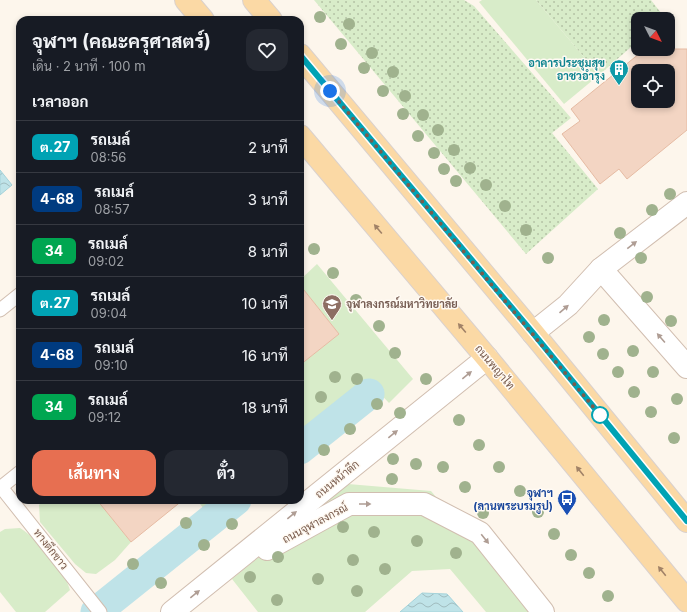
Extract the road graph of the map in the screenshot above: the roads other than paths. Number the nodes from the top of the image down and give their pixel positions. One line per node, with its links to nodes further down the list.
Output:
1 (186, 0): 3 (main road)
2 (254, 0): 4 (main road)
3 (200, 16)
4 (268, 16)
5 (304, 60): 11 (main road)
6 (304, 141): 12 (main road, ถนนพญาไท, one-way to 6)
7 (687, 203): 8 (street, one-way to 7)
8 (601, 269): 11 (street, one-way to 8); 13 (street, one-way to 8)
9 (16, 297): 10 (lane)
10 (0, 310)
11 (533, 333): 16 (main road)
12 (487, 358): 17 (street, ถนนหน้าตึก, one-way to 12); 18 (main road, ถนนพญาไท, one-way to 12)
13 (687, 367)
14 (16, 475): 15 (lane, ทางตึกขาว)
15 (1, 487): 19 (lane, ทางตึกขาว)
16 (687, 521)
17 (218, 575): 20 (street, ถนนหน้าตึก, one-way to 17); 21 (street, ถนนจุฬาลงกรณ์, one-way to 21)
18 (687, 601)
19 (100, 612)
20 (172, 612)
21 (543, 612)

